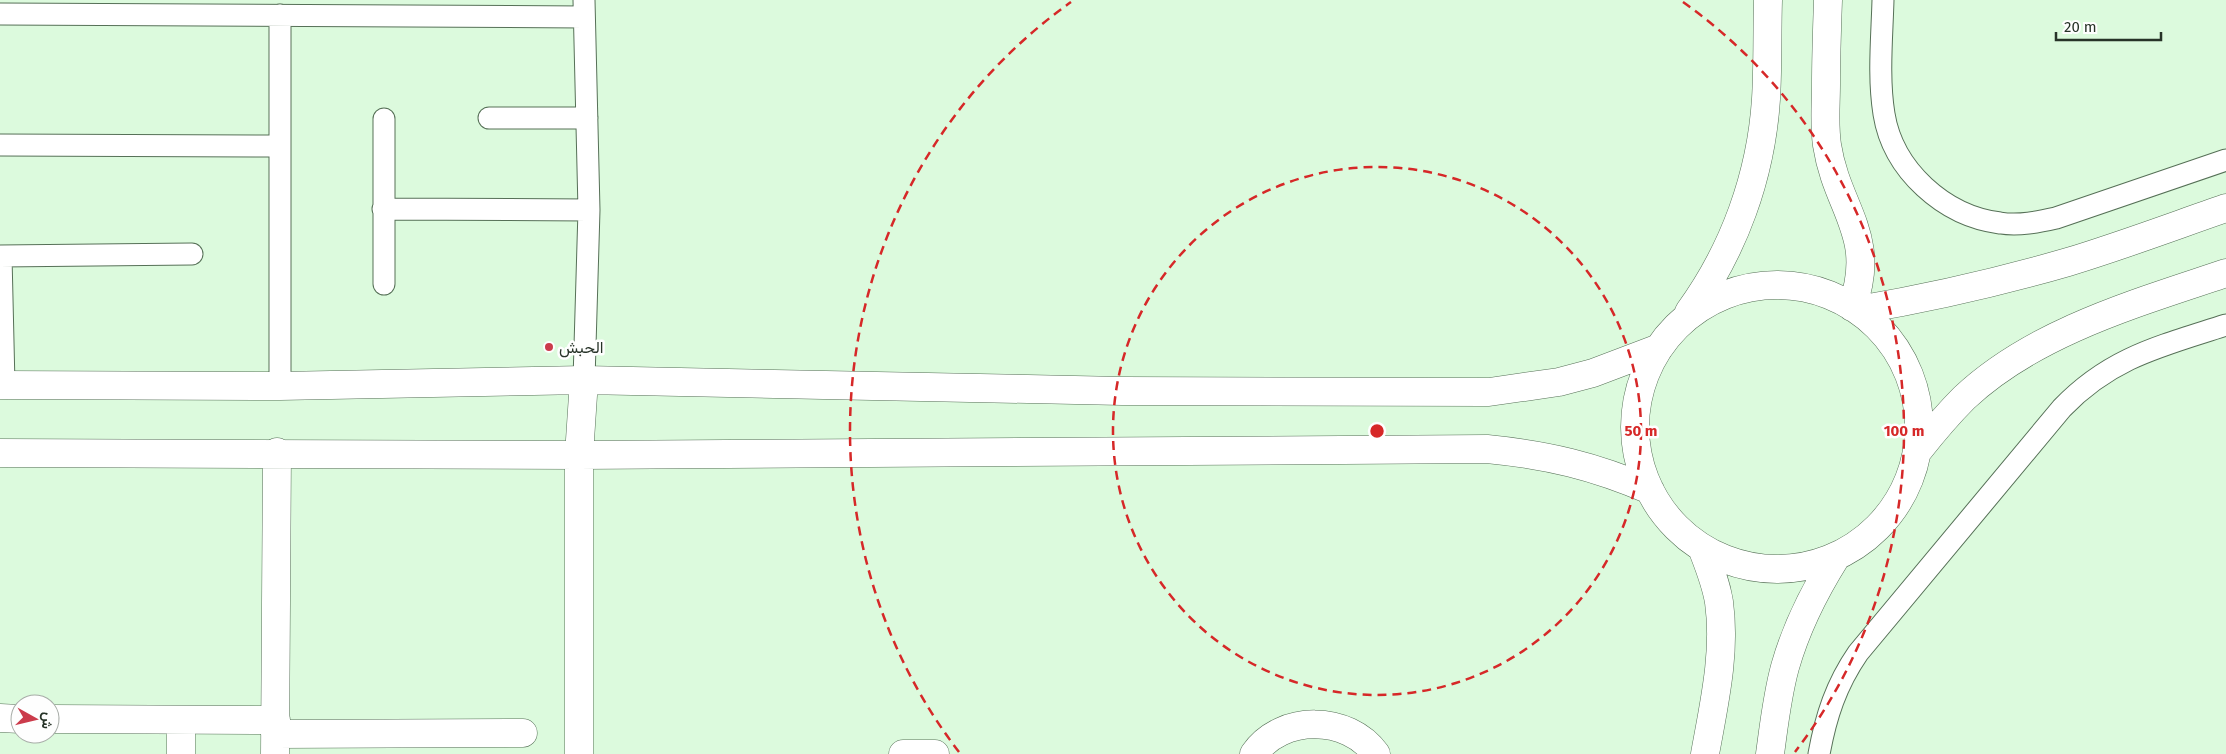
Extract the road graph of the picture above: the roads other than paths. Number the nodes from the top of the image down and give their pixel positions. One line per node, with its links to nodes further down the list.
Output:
1 (1768, 0): 21 (street)
2 (1828, 0): 20 (street)
3 (1883, 0): 12 (lane)
4 (584, 8): 6 (lane); 8 (lane)
5 (0, 14): 6 (lane)
6 (280, 15): 11 (lane)
7 (489, 118): 8 (lane)
8 (587, 118): 15 (lane)
9 (384, 119): 14 (lane)
10 (0, 145): 11 (lane)
11 (280, 146): 26 (lane)
12 (2226, 160)
13 (2226, 208): 20 (street)
14 (383, 209): 15 (lane); 19 (lane)
15 (589, 210): 24 (lane)
16 (192, 254): 17 (lane)
17 (1, 256): 25 (lane)
18 (2226, 273): 28 (street)
19 (384, 284)
20 (1855, 308): 21 (street); 28 (street)
21 (1682, 322): 23 (street)
22 (2226, 325): 46 (lane)
23 (1659, 348): 24 (street); 31 (street)
24 (584, 380): 26 (street); 30 (street)
25 (2, 385): 26 (street)
26 (280, 386)
27 (277, 452): 29 (street); 30 (street); 37 (street)
28 (1917, 452): 33 (street)
29 (0, 453)
30 (579, 455): 31 (street); 39 (street)
31 (1650, 490): 32 (street)
32 (1702, 548): 33 (street); 44 (street)
33 (1836, 557): 45 (street)
34 (60, 719): 35 (street)
35 (181, 720): 37 (street); 38 (street)
36 (523, 732): 37 (street)
37 (276, 736)
38 (181, 754)
39 (578, 754)
40 (903, 754): 41 (street)
41 (935, 754)
42 (1254, 754): 43 (street)
43 (1376, 754)
44 (1706, 754)
45 (1770, 754)
46 (1819, 754)

